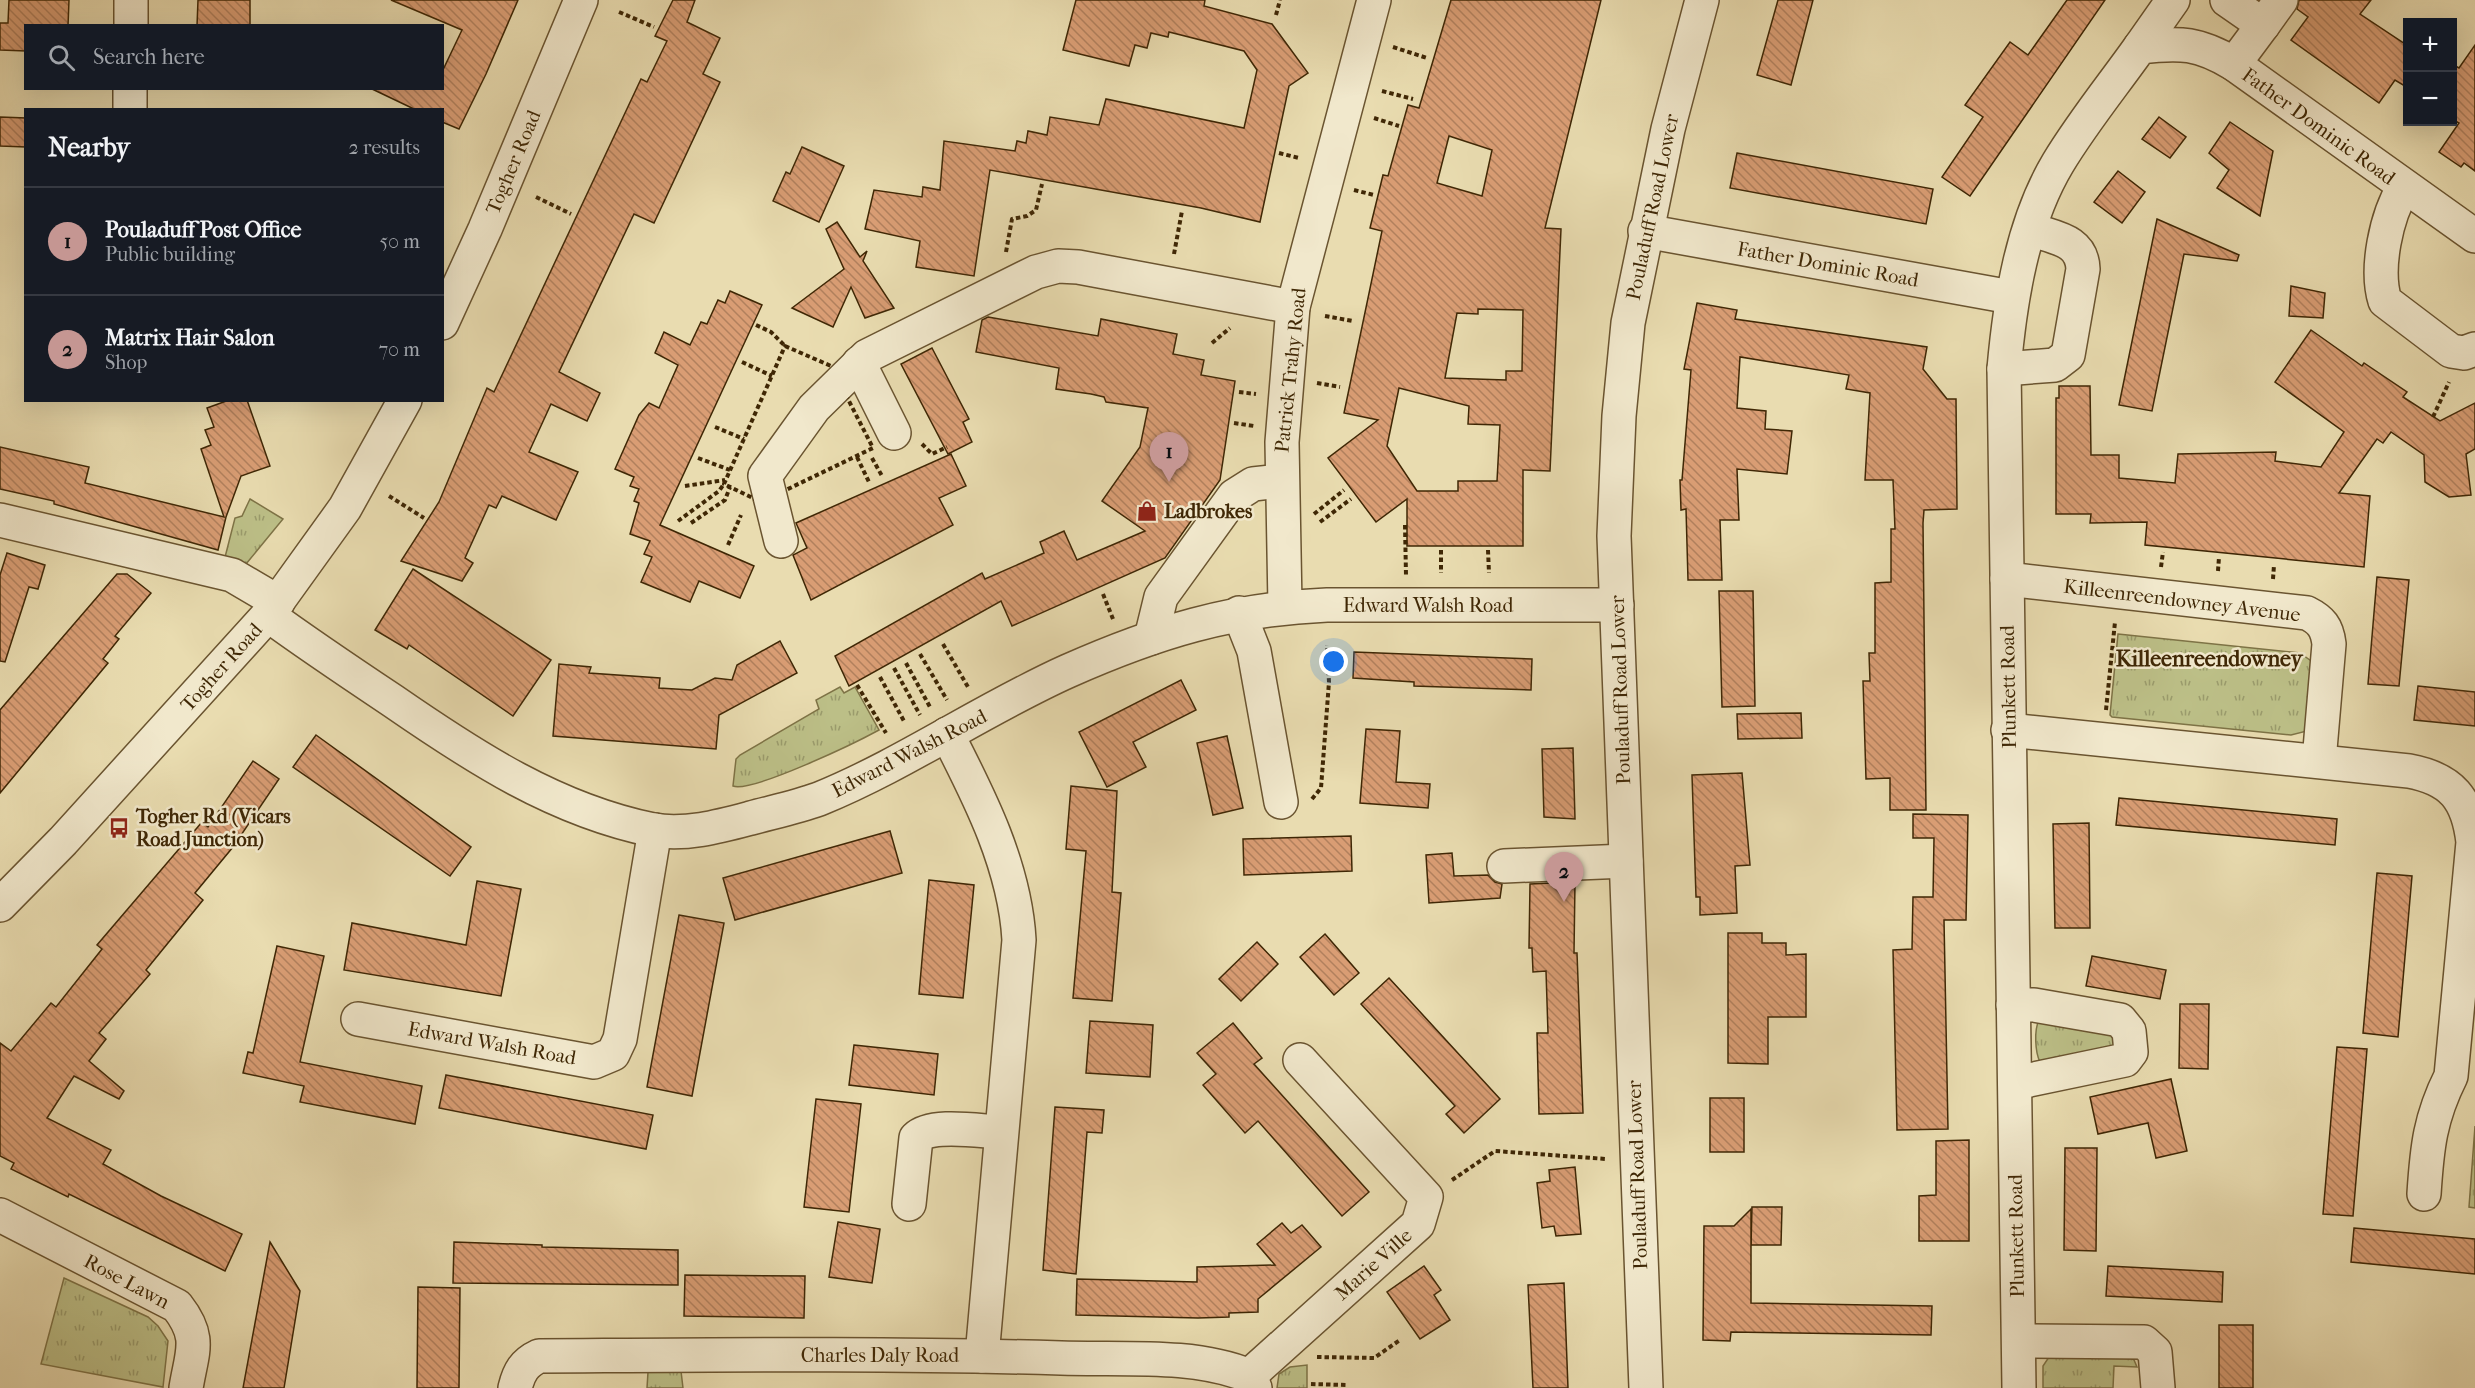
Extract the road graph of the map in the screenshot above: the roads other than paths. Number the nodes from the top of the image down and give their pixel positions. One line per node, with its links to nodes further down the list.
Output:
1 (131, 0): 8 (street)
2 (581, 0): 19 (street, Togher Road)
3 (1374, 0): 18 (street, Patrick Trahy Road)
4 (1702, 0): 15 (street, Pouladuff Road Lower)
5 (2173, 0): 9 (street)
6 (2227, 0): 7 (street, Father Dominic Road)
7 (2272, 12): 10 (street, Father Dominic Road)
8 (131, 24)
9 (2140, 47): 10 (street, Father Dominic Road); 14 (street)
10 (2234, 64): 13 (street, Father Dominic Road)
11 (130, 90): 12 (street)
12 (130, 108)
13 (2404, 187): 16 (street, Father Dominic Road); 20 (street, Father Dominic Road)
14 (2030, 229): 17 (street); 22 (street)
15 (1645, 231): 17 (street, Father Dominic Road); 29 (street, Pouladuff Road Lower)
16 (2475, 236)
17 (2011, 297): 22 (street)
18 (1307, 311): 21 (street); 25 (street, Patrick Trahy Road)
19 (444, 319)
20 (2475, 349)
21 (859, 363): 24 (street); 27 (street)
22 (2004, 369): 28 (street, Plunkett Road)
23 (397, 403): 31 (street, Togher Road)
24 (881, 441)
25 (1281, 481): 30 (street, Patrick Trahy Road); 33 (street)
26 (0, 520): 31 (street, Edward Walsh Road)
27 (781, 541)
28 (2007, 579): 35 (street, Plunkett Road); 36 (street, Killeenreendowney Avenue)
29 (1617, 605): 30 (street, Edward Walsh Road); 39 (street, Pouladuff Road Lower)
30 (1285, 606): 32 (street, Edward Walsh Road)
31 (273, 609): 38 (street, Edward Walsh Road); 41 (street, Togher Road)
32 (1239, 613): 33 (street, Edward Walsh Road); 37 (street)
33 (1151, 638): 34 (street, Edward Walsh Road)
34 (939, 722): 38 (street, Edward Walsh Road); 47 (street)
35 (2008, 730): 36 (street); 43 (street, Plunkett Road)
36 (2319, 761): 42 (street)
37 (1281, 802)
38 (655, 830): 44 (street, Edward Walsh Road)
39 (1626, 861): 40 (street); 56 (street, Pouladuff Road Lower)
40 (1504, 866)
41 (0, 906)
42 (2469, 957): 48 (street)
43 (2013, 1005): 46 (street, Plunkett Road); 46 (street)
44 (358, 1019)
45 (1300, 1060): 53 (street, Marie Ville)
46 (2015, 1083): 51 (street, Plunkett Road)
47 (1000, 1132): 49 (street); 52 (street)
48 (2424, 1194)
49 (909, 1204)
50 (0, 1215): 54 (street, Rose Lawn)
51 (2019, 1341): 57 (street, Plunkett Road); 58 (street)
52 (982, 1356): 53 (street, Charles Daly Road); 55 (street, Charles Daly Road)
53 (1252, 1382)
54 (186, 1388)
55 (515, 1388)
56 (1646, 1388)
57 (2019, 1388)
58 (2158, 1388)

